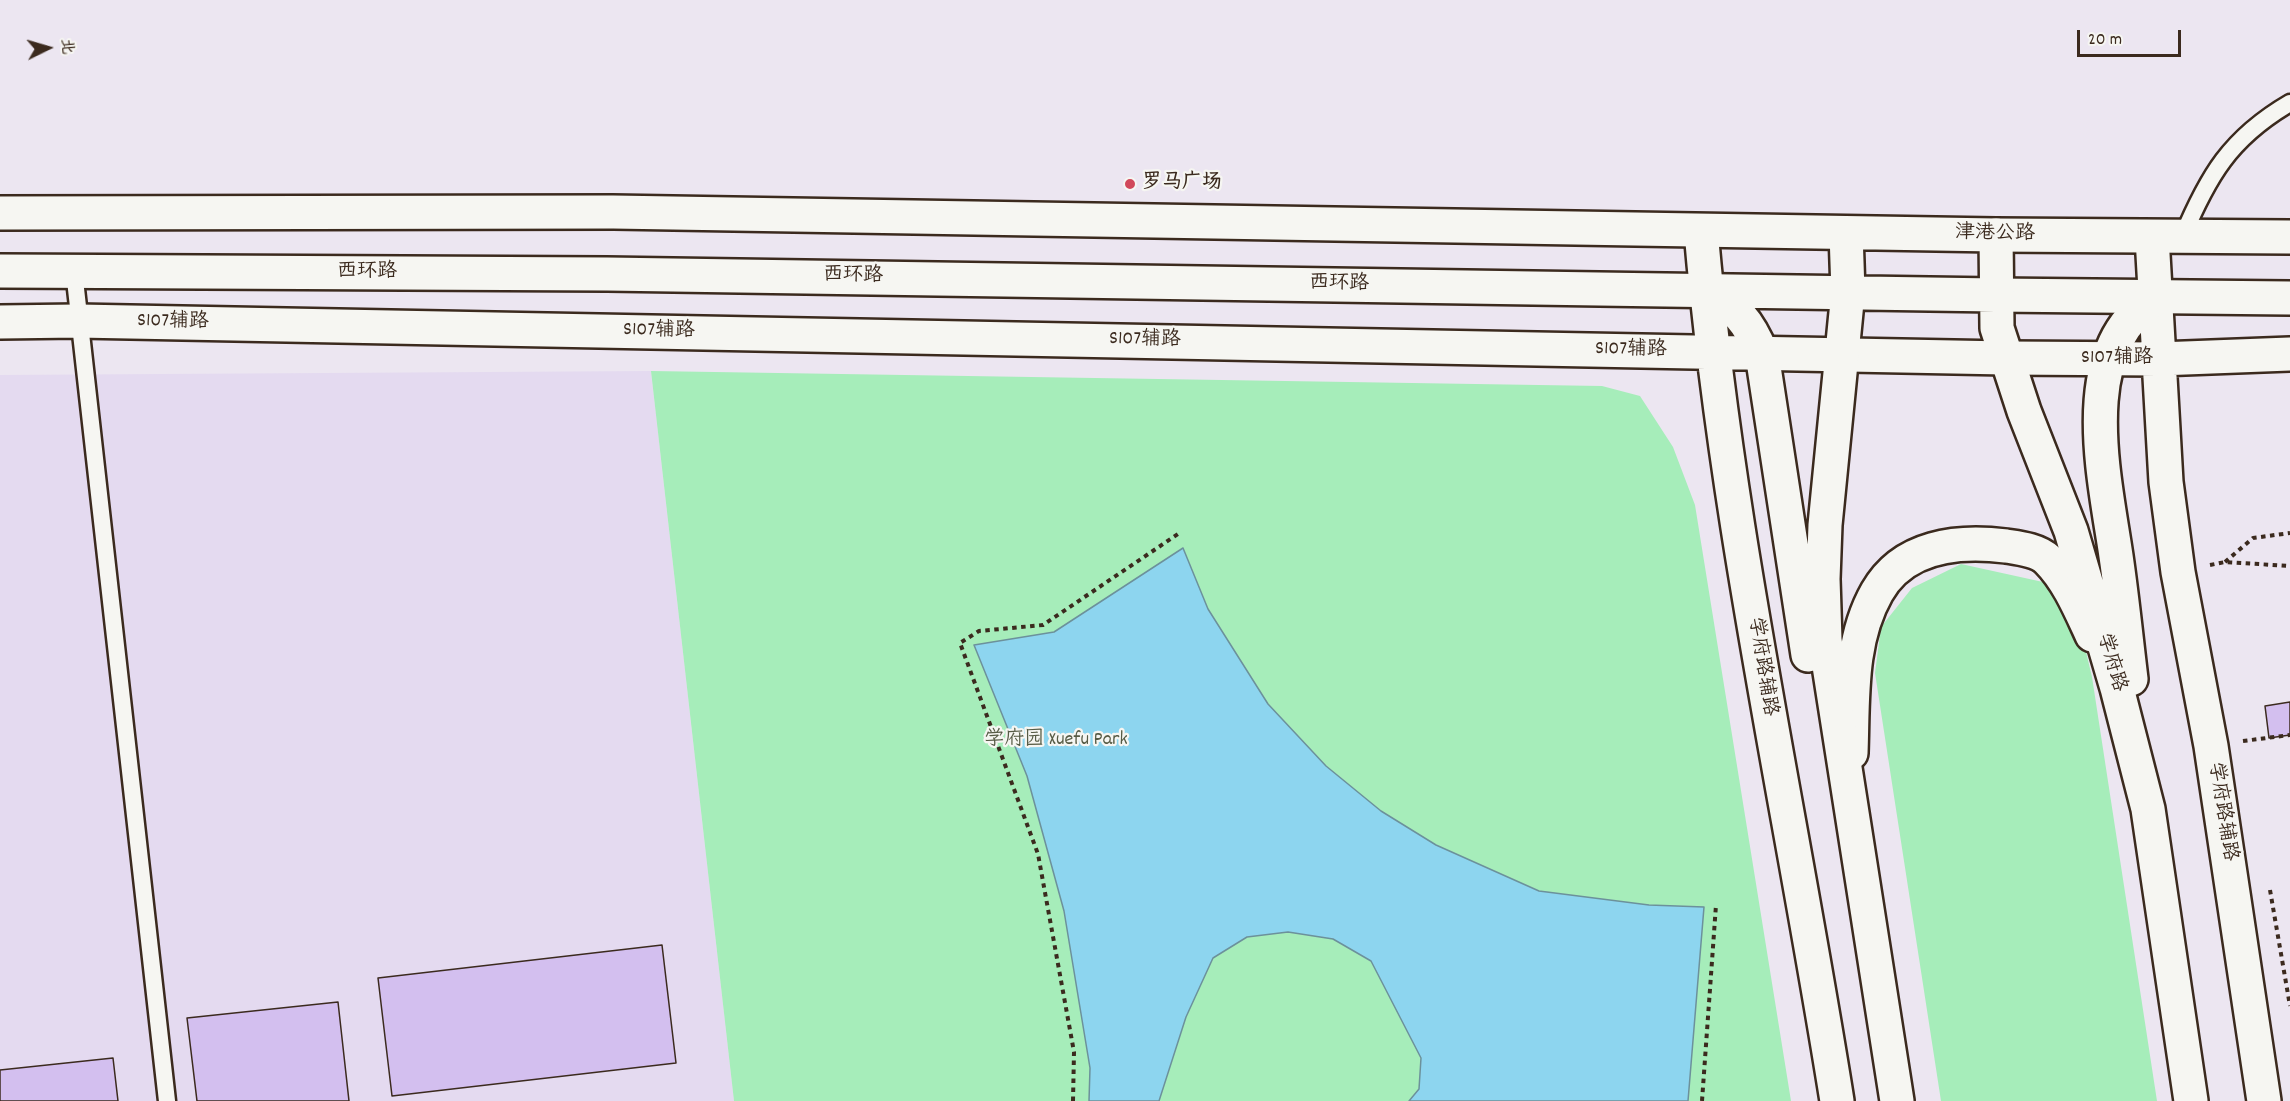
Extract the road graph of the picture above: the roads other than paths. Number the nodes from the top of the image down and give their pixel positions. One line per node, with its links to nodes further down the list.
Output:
1 (2290, 103): 6 (lane)
2 (0, 213): 3 (main road)
3 (1701, 231): 4 (main road, 津港公路); 10 (main road, 学府路辅路)
4 (1846, 234): 5 (main road, 津港公路); 11 (main road)
5 (1996, 235): 6 (main road, 津港公路); 12 (main road, 学府路)
6 (2167, 237): 7 (main road, 津港公路); 13 (main road, 学府路辅路)
7 (2290, 237)
8 (0, 272): 9 (main road, 西环路)
9 (74, 272): 10 (main road, 西环路); 15 (lane)
10 (1706, 291): 11 (main road); 17 (main road, 学府路辅路); 18 (main road)
11 (1848, 292): 12 (main road); 20 (main road)
12 (1996, 295): 13 (main road); 21 (main road, 学府路)
13 (2156, 298): 14 (main road); 22 (main road, 学府路辅路); 23 (main road)
14 (2290, 298)
15 (78, 321): 16 (main road, S107辅路); 17 (main road, S107辅路); 27 (lane)
16 (0, 322)
17 (1714, 352): 18 (main road, S107辅路); 28 (main road, 学府路辅路)
18 (1762, 354): 20 (main road, S107辅路); 25 (main road)
19 (2290, 354): 22 (main road, S107辅路)
20 (1843, 355): 21 (main road, S107辅路); 25 (main road)
21 (2006, 358): 23 (main road, S107辅路); 24 (main road, 学府路)
22 (2159, 359): 23 (main road, S107辅路); 31 (main road, 学府路辅路)
23 (2110, 360): 26 (main road)
24 (2117, 688): 25 (main road); 26 (main road, 学府路)
25 (1850, 806): 29 (main road)
26 (2148, 808): 30 (main road, 学府路)
27 (167, 1101)
28 (1837, 1101)
29 (1898, 1101)
30 (2191, 1101)
31 (2265, 1101)

